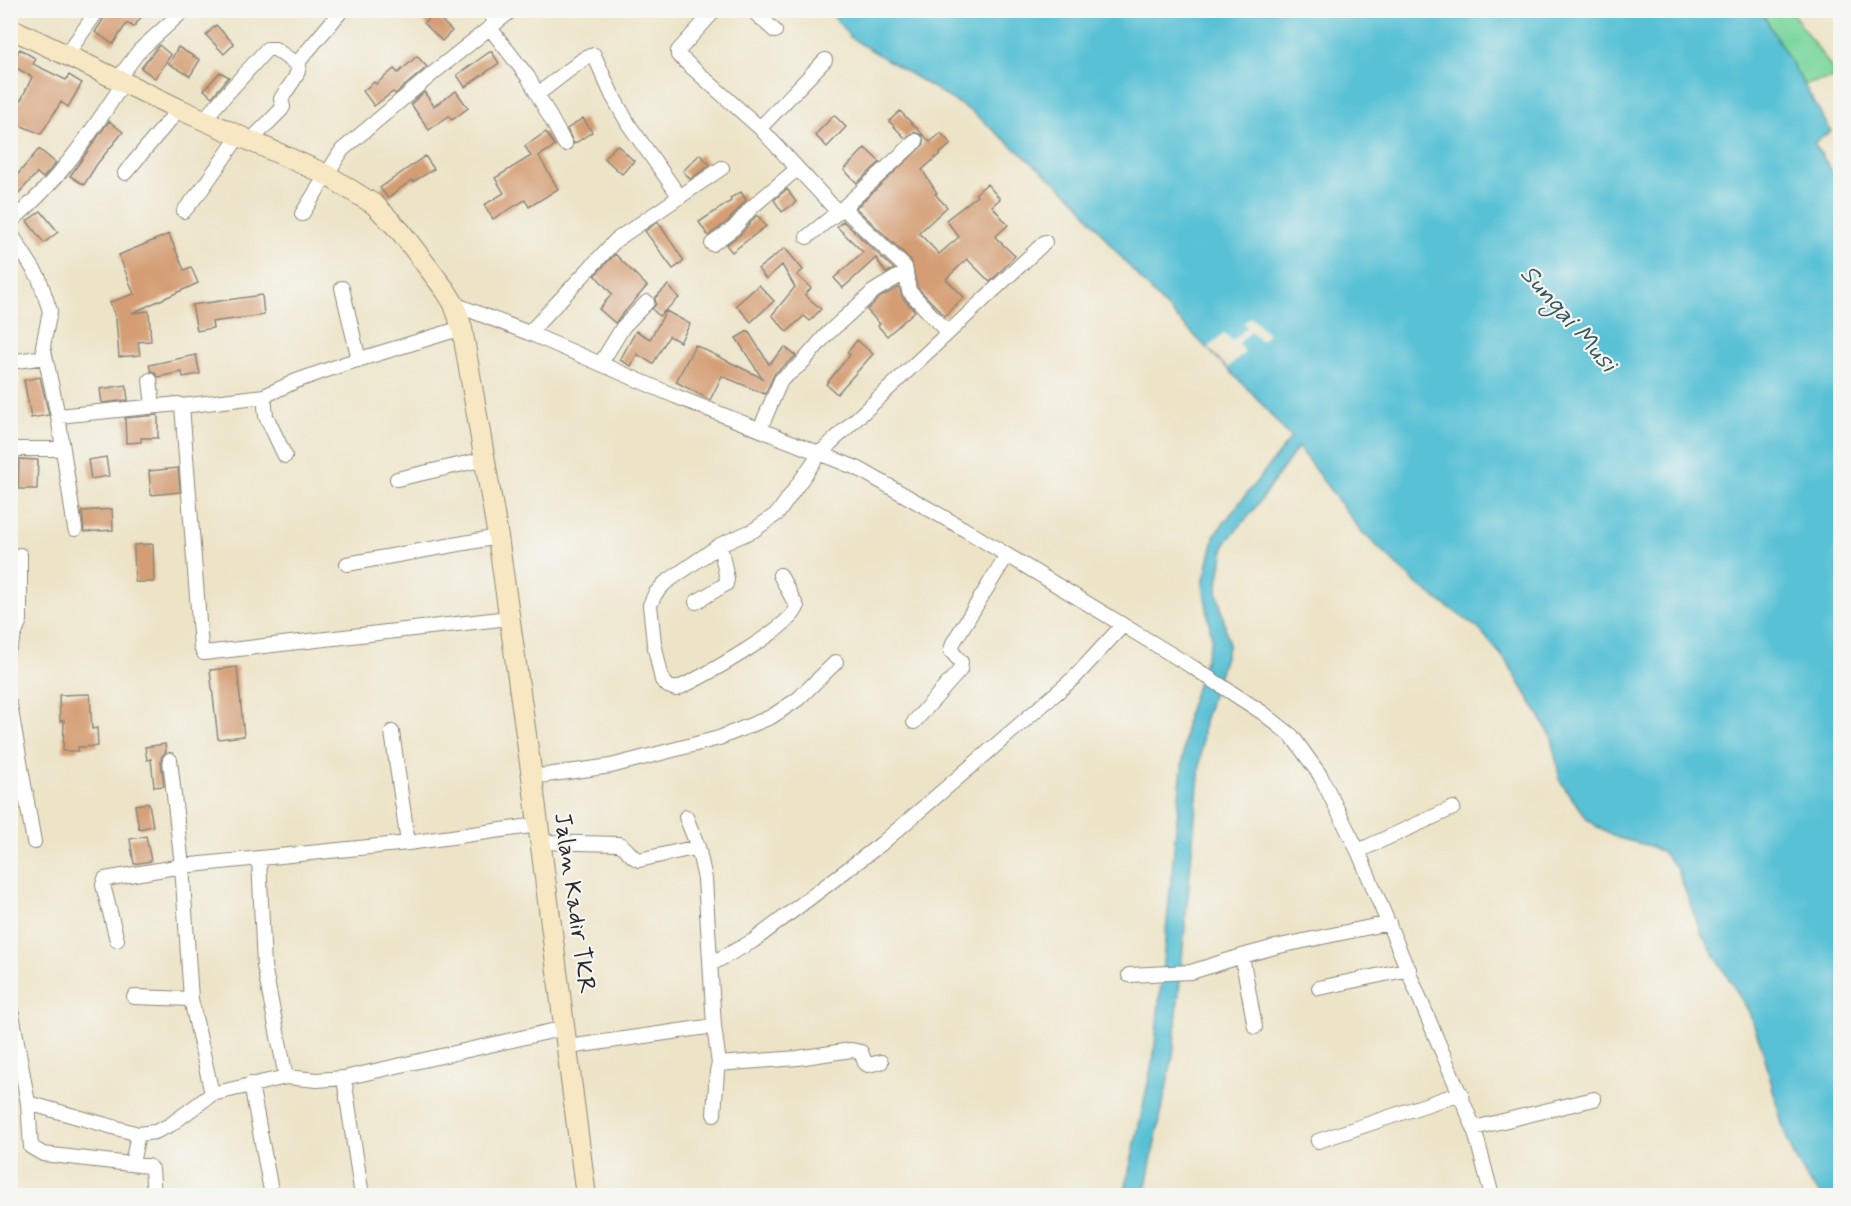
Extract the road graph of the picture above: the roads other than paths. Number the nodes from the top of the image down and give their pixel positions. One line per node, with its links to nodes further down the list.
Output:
1 (98, 10): 11 (street)
2 (184, 10): 14 (street)
3 (342, 10): 13 (street)
4 (487, 10): 8 (street)
5 (512, 10): 8 (street)
6 (715, 10): 18 (street)
7 (752, 10): 10 (street)
8 (494, 25): 15 (street); 25 (street)
9 (13, 29): 11 (street, Jalan Kadir TKR)
10 (776, 31)
11 (67, 54): 14 (street, Jalan Kadir TKR)
12 (825, 60): 18 (street)
13 (299, 61): 17 (street); 19 (street)
14 (121, 80): 16 (street, Jalan Kadir TKR); 30 (street)
15 (538, 94): 21 (street); 26 (street)
16 (179, 108): 17 (street, Jalan Kadir TKR); 24 (street)
17 (204, 119): 19 (street, Jalan Kadir TKR)
18 (760, 128): 23 (street)
19 (244, 138): 25 (street, Jalan Kadir TKR); 28 (street)
20 (916, 141): 27 (street)
21 (565, 144)
22 (722, 168): 26 (street)
23 (797, 169): 27 (street); 34 (street)
24 (125, 173)
25 (327, 175): 29 (street); 38 (street, Jalan Kadir TKR)
26 (672, 202): 40 (street)
27 (841, 210): 32 (street); 35 (street)
28 (184, 211)
29 (302, 214)
30 (10, 222)
31 (10, 232): 42 (street)
32 (807, 237)
33 (1045, 242): 41 (street)
34 (712, 244)
35 (906, 272): 41 (street); 51 (street)
36 (342, 288): 43 (street)
37 (647, 302): 45 (street)
38 (454, 304): 39 (street, Jalan Kadir TKR); 40 (street)
39 (462, 328): 43 (street); 56 (street, Jalan Kadir TKR)
40 (529, 333): 45 (street)
41 (948, 333): 54 (street)
42 (45, 357): 44 (street); 50 (street)
43 (359, 360): 47 (street)
44 (10, 362)
45 (601, 363): 51 (street)
46 (150, 380): 48 (street)
47 (264, 396): 49 (street); 55 (street)
48 (153, 406): 49 (street); 50 (street)
49 (182, 406): 66 (street)
50 (58, 416): 53 (street)
51 (760, 429): 54 (street)
52 (10, 449): 53 (street)
53 (62, 449): 58 (street)
54 (820, 453): 60 (street); 62 (street)
55 (285, 456)
56 (485, 459): 57 (street); 59 (street, Jalan Kadir TKR)
57 (397, 479)
58 (75, 529)
59 (498, 537): 63 (street); 66 (street, Jalan Kadir TKR)
60 (720, 545): 64 (street); 65 (street)
61 (20, 555): 68 (street)
62 (1007, 555): 67 (street); 71 (street)
63 (347, 564)
64 (780, 575)
65 (696, 602)
66 (509, 618): 74 (street, Jalan Kadir TKR)
67 (1123, 625): 83 (street); 89 (street)
68 (11, 644)
69 (836, 662): 74 (street)
70 (10, 705): 76 (street)
71 (914, 722)
72 (392, 732): 81 (street)
73 (170, 760): 85 (street)
74 (532, 777): 79 (street, Jalan Kadir TKR)
75 (10, 793): 76 (street)
76 (26, 793): 80 (street)
77 (1453, 808): 83 (street)
78 (686, 817): 82 (street)
79 (539, 834): 81 (street); 82 (street); 98 (street, Jalan Kadir TKR)
80 (34, 842)
81 (408, 843): 84 (street)
82 (698, 848): 89 (street)
83 (1358, 851): 86 (street)
84 (258, 859): 85 (street); 101 (street)
85 (182, 866): 87 (street); 94 (street)
86 (1389, 924): 88 (street); 90 (street)
87 (117, 940)
88 (1242, 956): 91 (street); 97 (street)
89 (711, 964): 96 (street)
90 (1409, 969): 92 (street); 105 (street)
91 (1129, 975)
92 (1319, 988)
93 (135, 997): 94 (street)
94 (191, 999): 104 (street)
95 (10, 1003): 107 (street)
96 (714, 1026): 98 (street); 100 (street)
97 (1255, 1027)
98 (566, 1037): 102 (street); 116 (street, Jalan Kadir TKR)
99 (881, 1062): 100 (street)
100 (719, 1064): 108 (street)
101 (286, 1077): 102 (street); 103 (street)
102 (345, 1078): 115 (street)
103 (251, 1084): 104 (street); 114 (street)
104 (212, 1094): 110 (street)
105 (1461, 1094): 109 (street); 111 (street)
106 (1594, 1099): 109 (street)
107 (28, 1103): 110 (street); 112 (street)
108 (714, 1114)
109 (1474, 1128): 117 (street)
110 (138, 1134): 112 (street)
111 (1318, 1141)
112 (132, 1164): 113 (street)
113 (154, 1196)
114 (272, 1196)
115 (362, 1196)
116 (586, 1196)
117 (1492, 1196)

